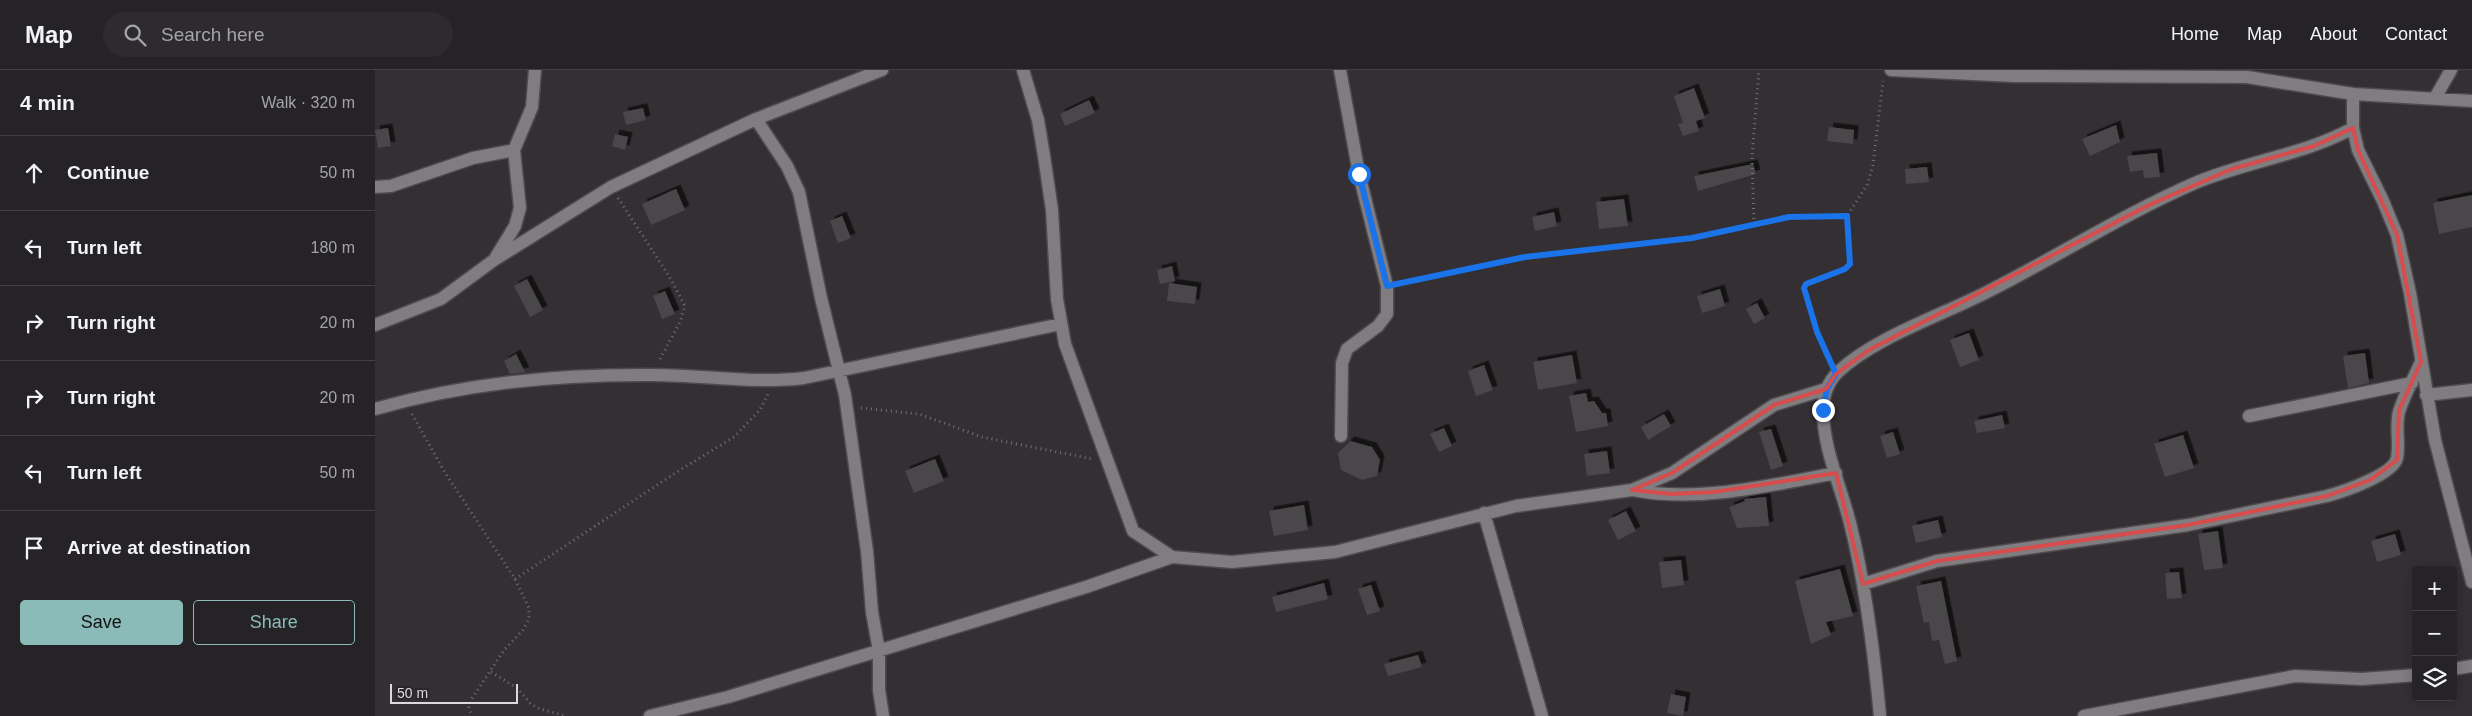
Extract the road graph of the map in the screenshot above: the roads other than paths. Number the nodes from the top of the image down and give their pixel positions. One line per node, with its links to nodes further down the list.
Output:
1 (535, 70): 14 (street)
2 (882, 70): 12 (street)
3 (1023, 70): 17 (street)
4 (1340, 70): 27 (street)
5 (2451, 70): 10 (street)
6 (1997, 73): 7 (street); 8 (street)
7 (2148, 73): 9 (street)
8 (1887, 75)
9 (2353, 94): 10 (street); 13 (street)
10 (2435, 98): 11 (street)
11 (2472, 101)
12 (756, 119): 16 (street); 20 (street)
13 (2353, 128): 19 (street); 22 (street)
14 (514, 150): 15 (street); 16 (street)
15 (375, 187)
16 (494, 260): 18 (street)
17 (1061, 324): 20 (street); 31 (street)
18 (375, 325)
19 (2421, 362): 21 (street); 24 (street)
20 (837, 370): 25 (street); 34 (street)
21 (2412, 383): 26 (street); 33 (street)
22 (1827, 389): 28 (street); 29 (street)
23 (2472, 390): 24 (street)
24 (2426, 395): 32 (street)
25 (375, 409)
26 (2249, 416)
27 (1341, 436)
28 (1837, 473): 29 (street); 33 (street)
29 (1632, 490): 30 (street)
30 (1484, 513): 31 (street); 40 (street)
31 (1172, 557): 34 (street)
32 (2472, 582)
33 (1863, 584): 41 (street)
34 (879, 651): 38 (street); 39 (street)
35 (2472, 666): 36 (street)
36 (2457, 668)
37 (2412, 675): 42 (street)
38 (651, 716)
39 (883, 716)
40 (1542, 716)
41 (1880, 716)
42 (2084, 716)

